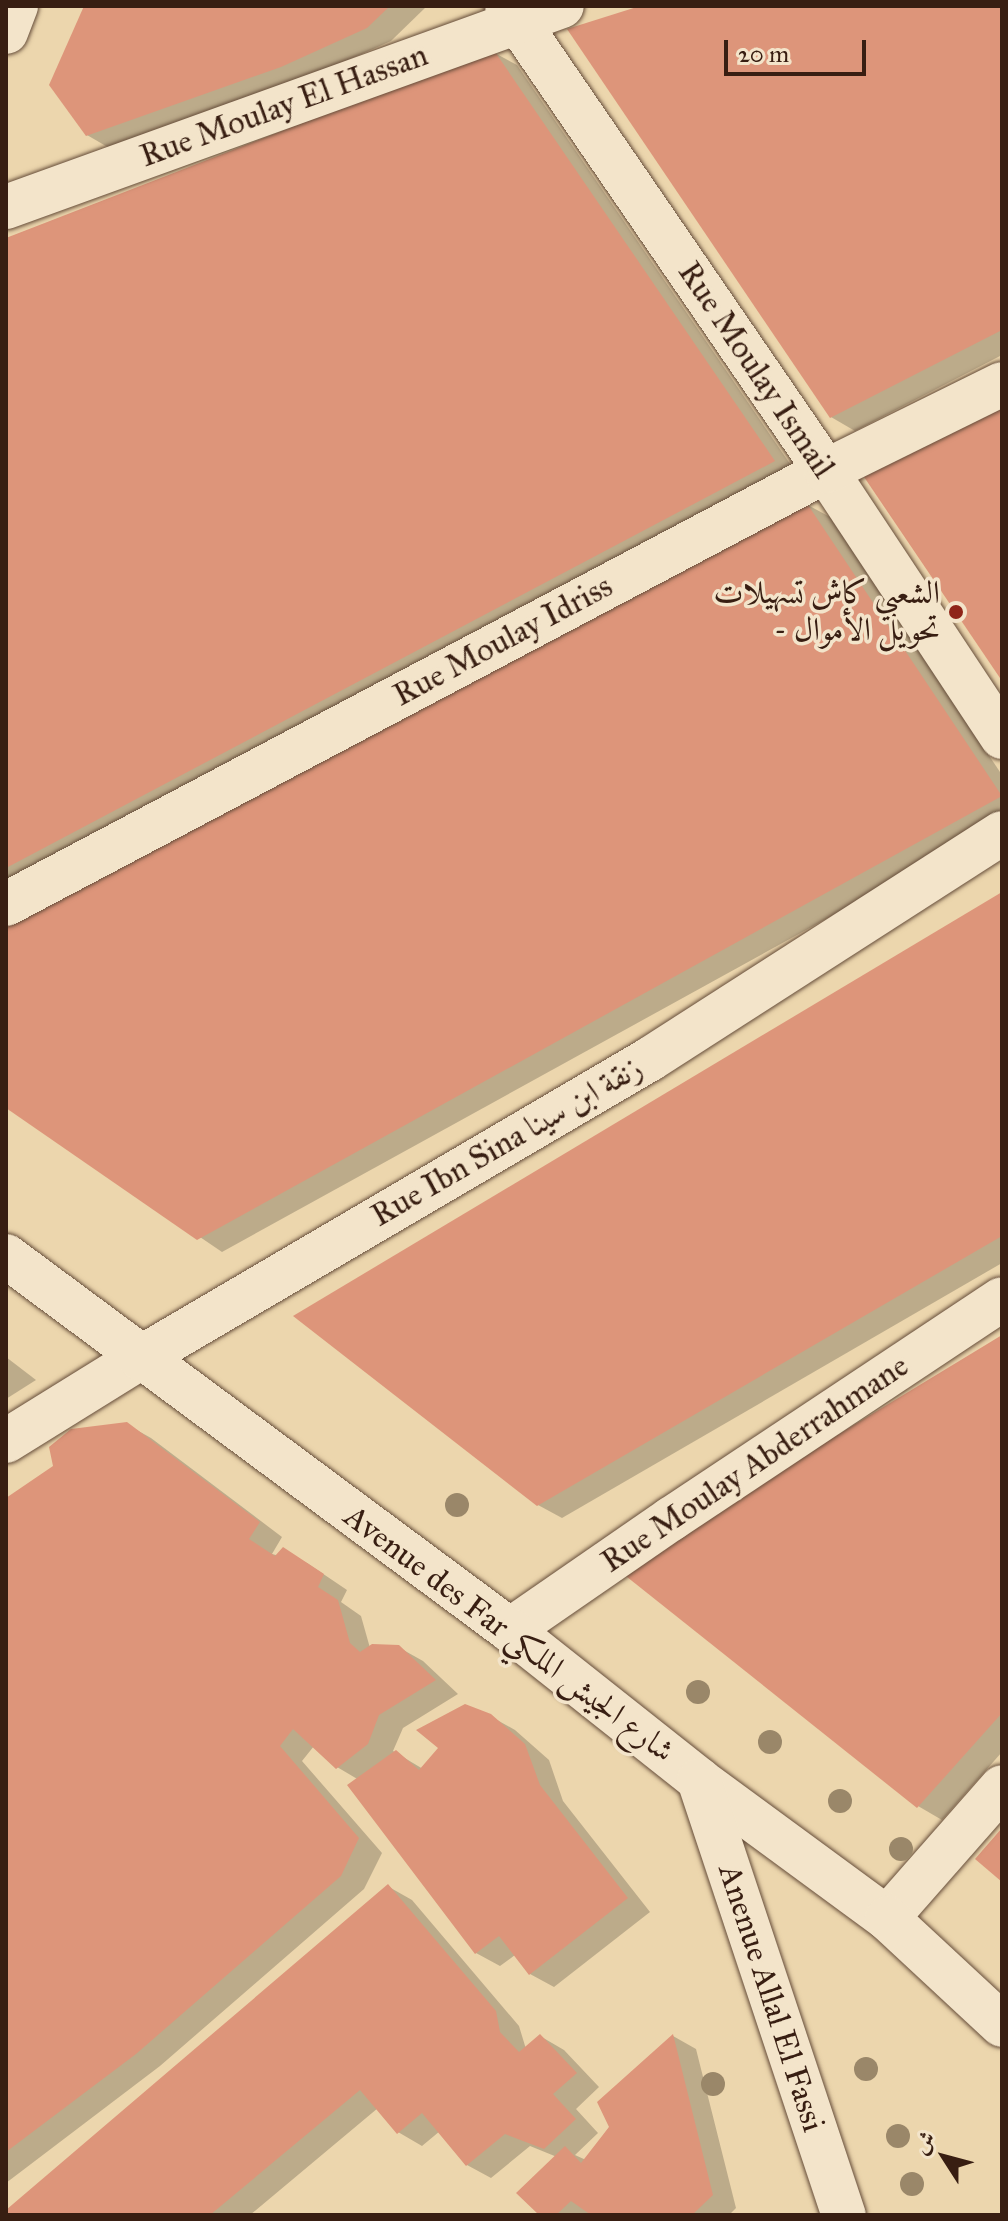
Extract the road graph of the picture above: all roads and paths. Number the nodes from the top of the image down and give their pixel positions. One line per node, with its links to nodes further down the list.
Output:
1 (16, 6): 4 (street)
2 (562, 6): 3 (street, Rue Moulay El Hassan)
3 (512, 14): 5 (street, Rue Moulay El Hassan); 7 (street, Rue Moulay Ismail)
4 (6, 32)
5 (6, 207)
6 (1002, 384): 7 (street, Rue Moulay Idriss)
7 (826, 471): 8 (street, Rue Moulay Ismail); 10 (street, Rue Moulay Idriss)
8 (1002, 737)
9 (1002, 833): 13 (street, Rue Ibn Sina زنقة ابن سينا)
10 (6, 904)
11 (6, 1256): 13 (street, Avenue des Far شارع الجيش الملكي)
12 (1002, 1299): 15 (street, Rue Moulay Abderrahmane)
13 (140, 1358): 14 (street, Rue Ibn Sina زنقة ابن سينا); 15 (street, Avenue des Far شارع الجيش الملكي)
14 (6, 1441)
15 (510, 1630): 16 (street, Avenue des Far شارع الجيش الملكي)
16 (699, 1780): 18 (street, Avenue des Far شارع الجيش الملكي); 20 (street, Anenue Allal El Fassi)
17 (1002, 1787): 18 (street)
18 (887, 1918): 19 (street, Avenue des Far شارع الجيش الملكي)
19 (1002, 2025)
20 (844, 2215)

